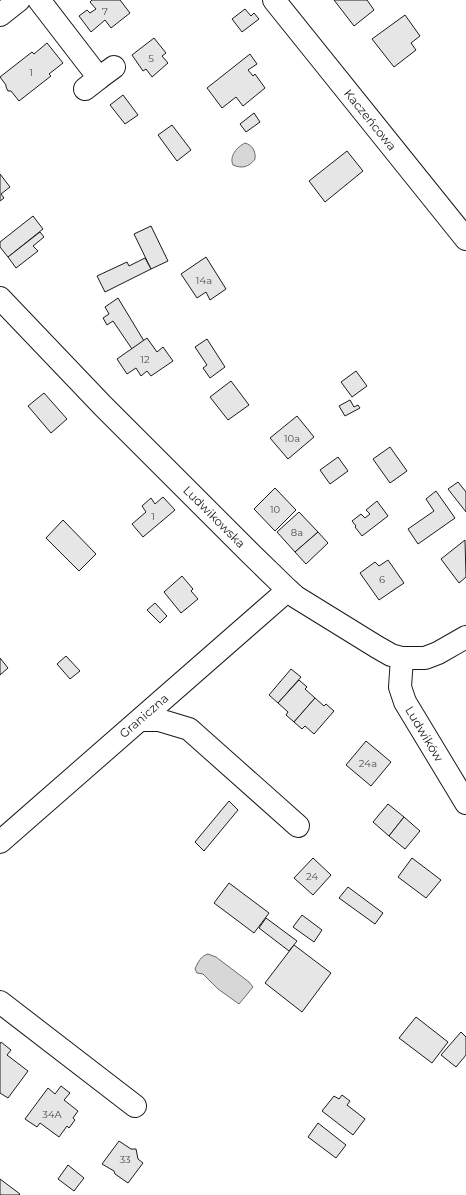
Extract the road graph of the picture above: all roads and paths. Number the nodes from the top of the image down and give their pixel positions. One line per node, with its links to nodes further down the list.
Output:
1 (39, 0): 3 (street)
2 (274, 0): 4 (street, Kaczeńcowa)
3 (99, 78)
4 (466, 239)
5 (0, 298): 6 (street, Ludwikowska)
6 (288, 590): 8 (street, Ludwikowska); 9 (street, Graniczna)
7 (466, 637): 8 (street, Ludwikowska)
8 (402, 658): 12 (street, Ludwików)
9 (174, 690): 10 (street, Graniczna); 11 (street)
10 (140, 720): 11 (street); 14 (street, Graniczna)
11 (190, 730): 13 (street)
12 (466, 803)
13 (298, 826)
14 (0, 842)
15 (0, 1002): 16 (street)
16 (135, 1106)

